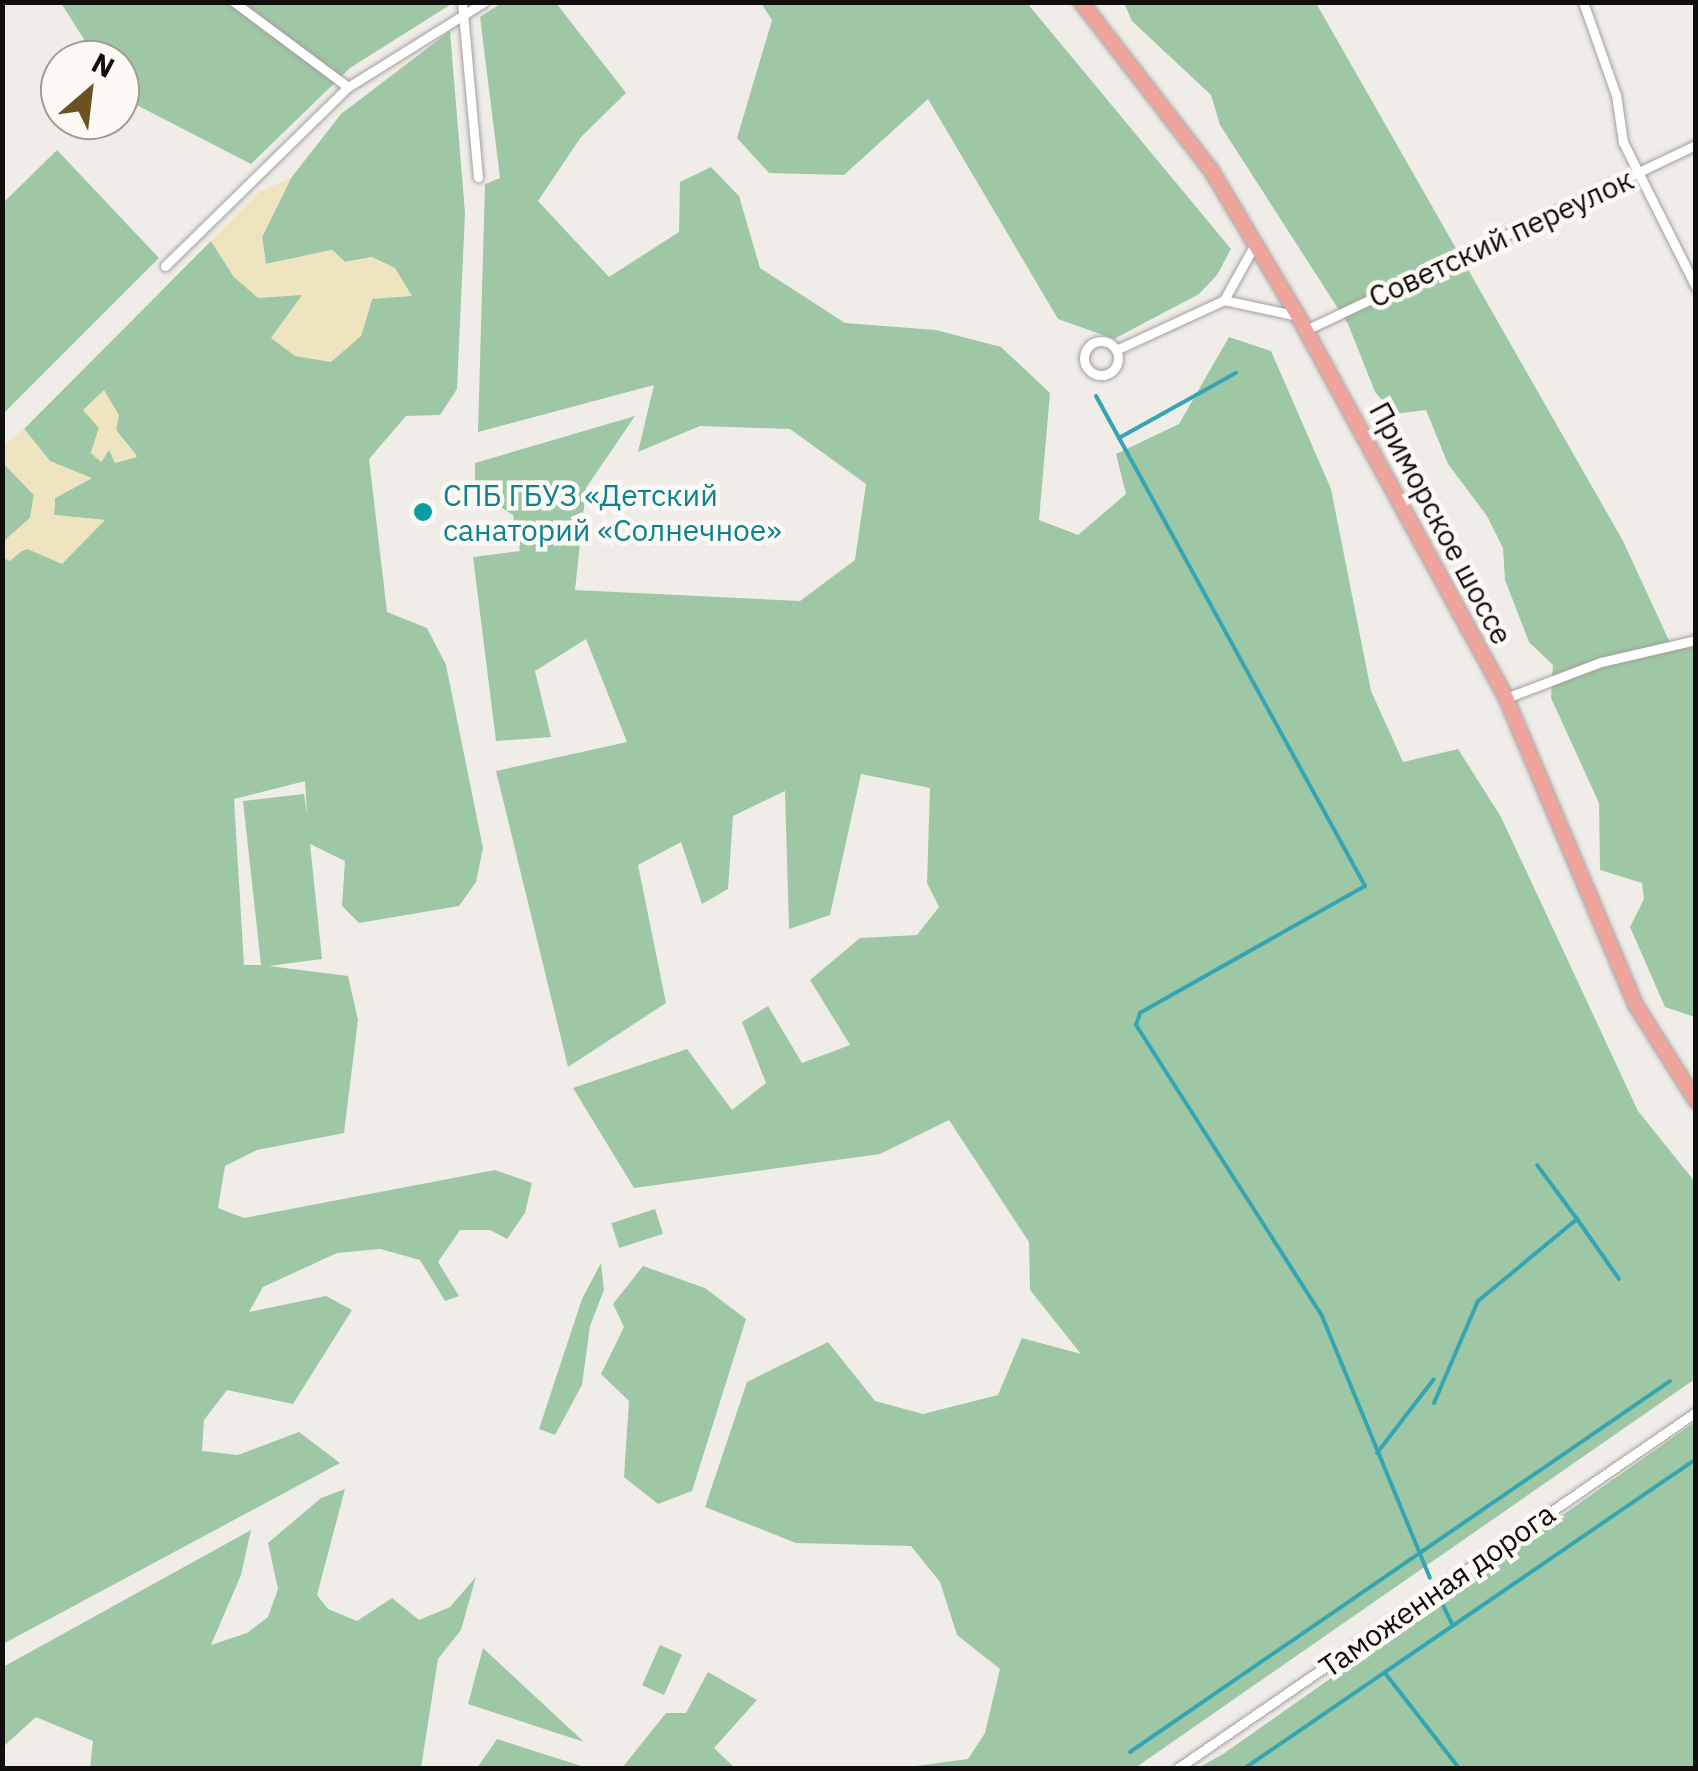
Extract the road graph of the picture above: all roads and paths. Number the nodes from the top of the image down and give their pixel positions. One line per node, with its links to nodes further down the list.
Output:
1 (234, 2): 6 (street)
2 (484, 2): 5 (street)
3 (1080, 2): 10 (main road, Приморское шоссе)
4 (1582, 2): 8 (street)
5 (463, 8): 6 (street); 9 (street)
6 (348, 87): 11 (street)
7 (1696, 145): 8 (street, Советский переулок)
8 (1636, 173): 12 (street); 15 (street, Советский переулок)
9 (478, 177)
10 (1254, 244): 13 (street); 14 (main road, Приморское шоссе)
11 (165, 266)
12 (1696, 286)
13 (1224, 300): 14 (street); 16 (street)
14 (1298, 316): 15 (main road, Приморское шоссе)
15 (1306, 330): 18 (main road, Приморское шоссе)
16 (1116, 350)
17 (1696, 640): 18 (street)
18 (1506, 698): 19 (main road, Приморское шоссе)
19 (1696, 1101)
20 (1696, 1412): 21 (street, Таможенная дорога)
21 (1178, 1768)

